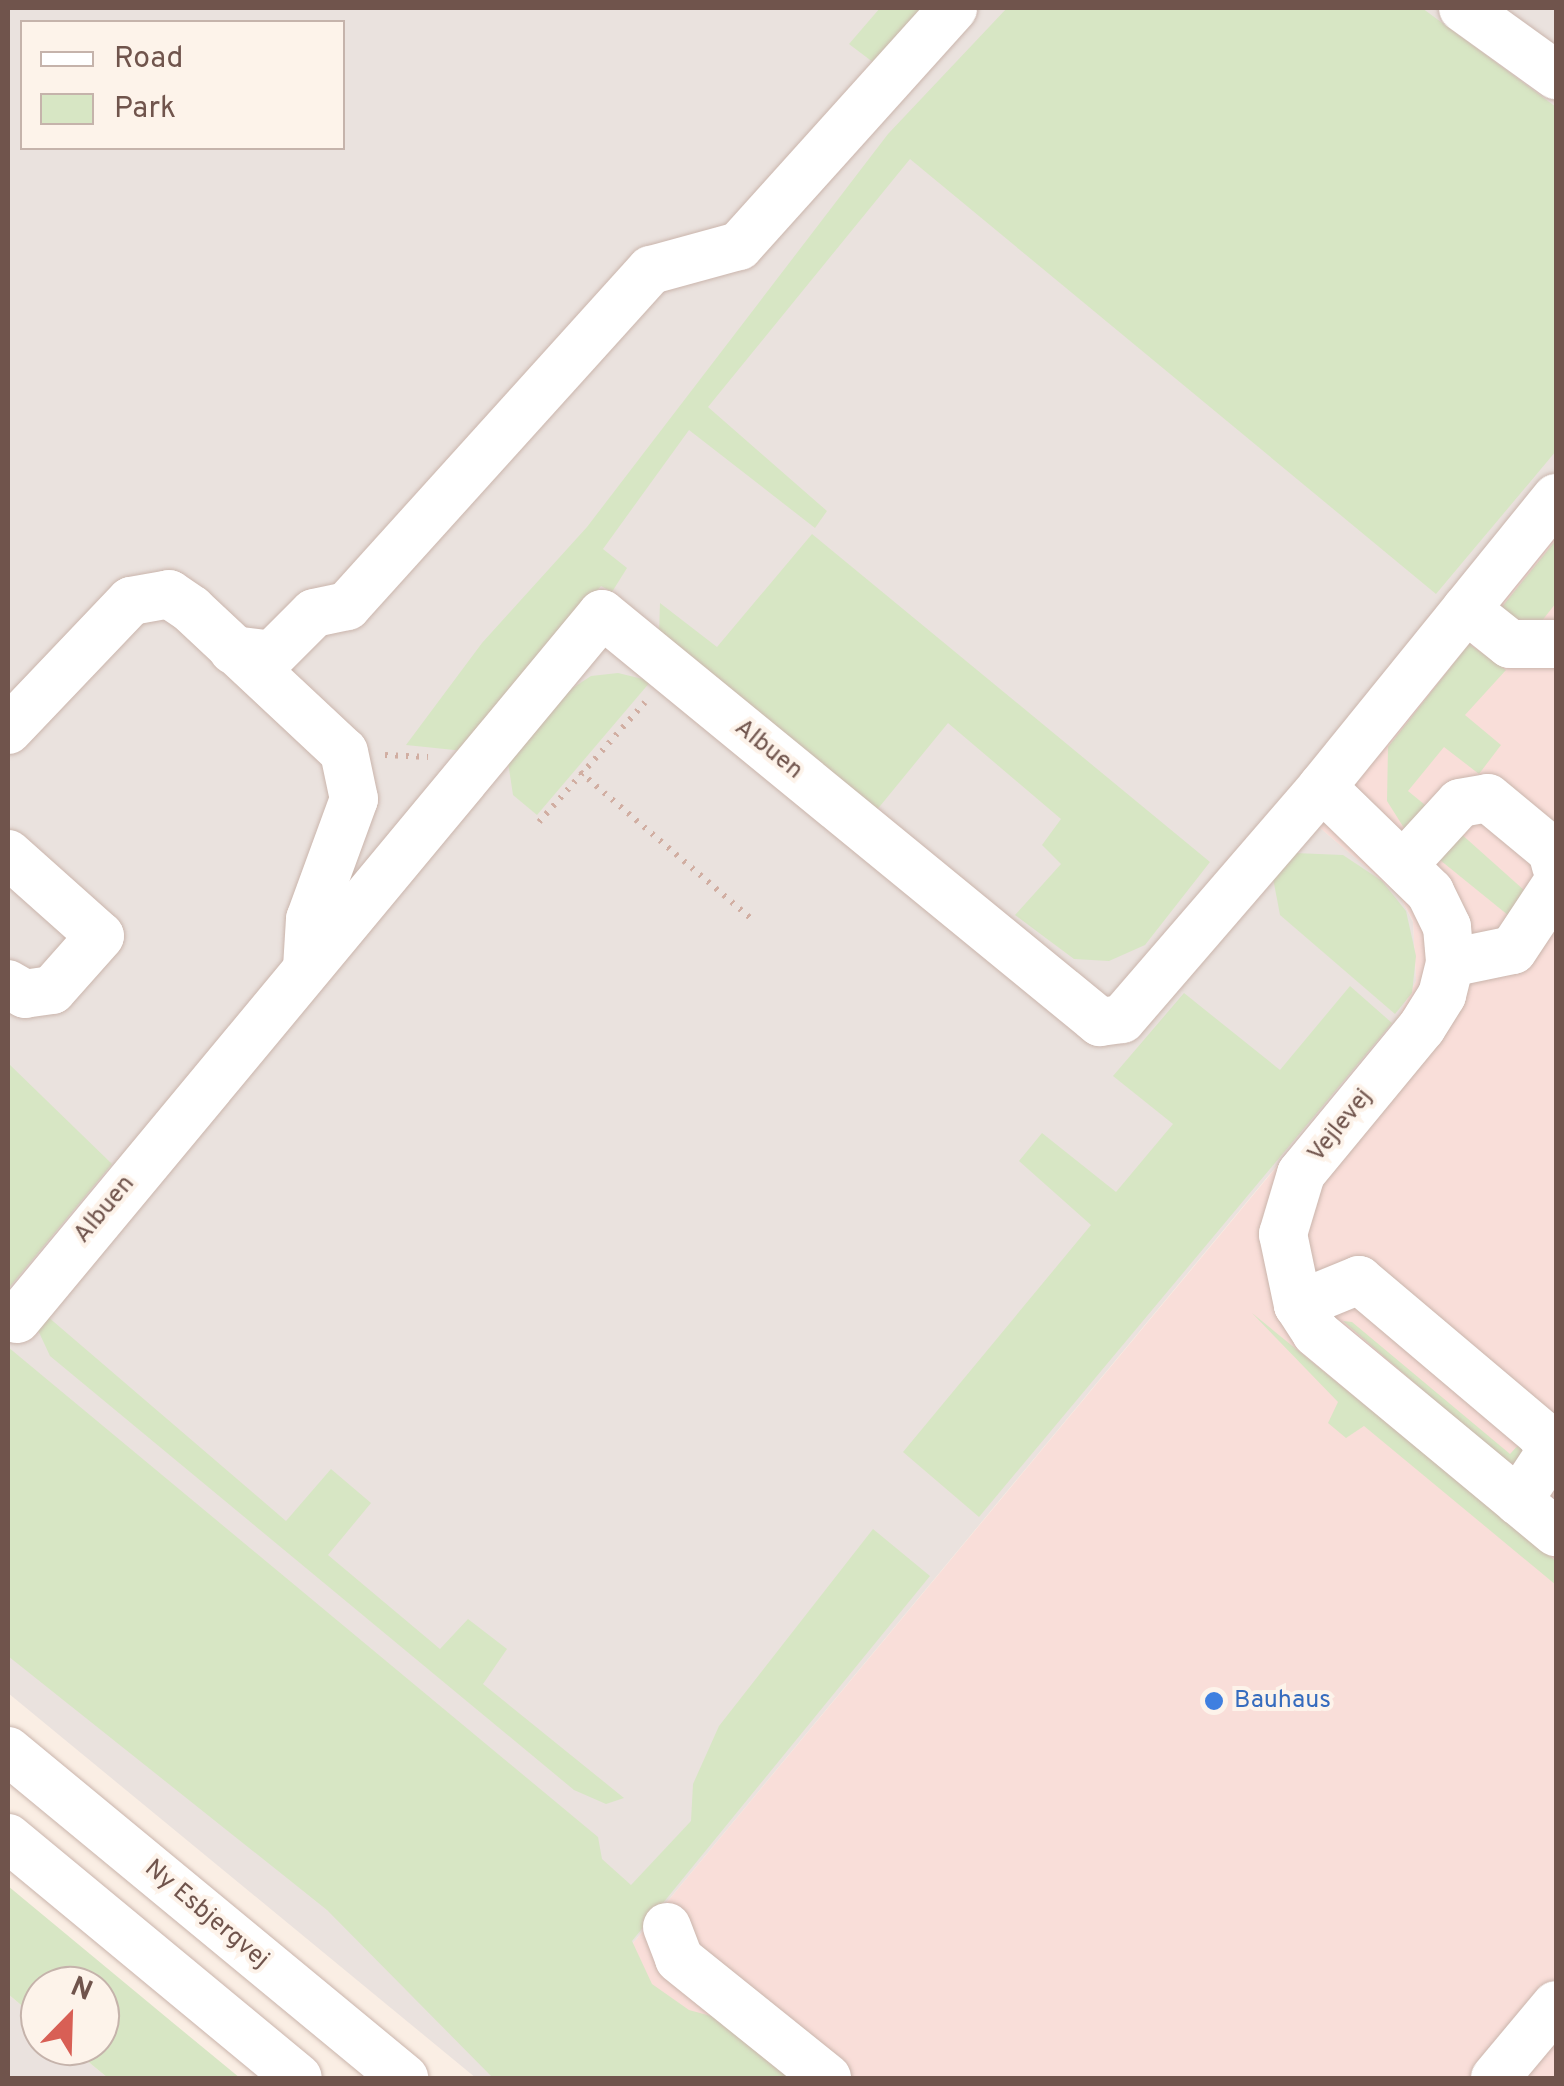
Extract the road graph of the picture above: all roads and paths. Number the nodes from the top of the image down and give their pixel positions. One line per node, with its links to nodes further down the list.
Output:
1 (952, 8): 7 (street)
2 (1463, 8): 3 (street)
3 (1556, 75)
4 (1556, 498): 5 (street, Albuen)
5 (1466, 609): 6 (street); 11 (street, Albuen)
6 (1556, 644)
7 (233, 650): 9 (street); 19 (street)
8 (673, 672): 10 (path); 11 (street, Albuen); 19 (street, Albuen)
9 (8, 730)
10 (580, 772): 12 (path); 17 (path)
11 (1322, 788): 14 (street)
12 (539, 822)
13 (8, 854): 20 (street)
14 (1404, 864): 15 (street); 18 (street)
15 (1556, 866)
16 (1556, 885): 18 (street)
17 (754, 920)
18 (1450, 963): 21 (street, Vejlevej)
19 (307, 968): 22 (street, Albuen)
20 (8, 984)
21 (1298, 1305): 23 (street, Vejlevej); 23 (street)
22 (17, 1318)
23 (1518, 1501): 24 (street, Vejlevej)
24 (1556, 1532)
25 (8, 1752): 30 (street, Ny Esbjergvej)
26 (8, 1838): 29 (street)
27 (667, 1928): 31 (street)
28 (1556, 2005): 32 (street)
29 (298, 2078)
30 (404, 2078)
31 (827, 2078)
32 (1495, 2078)

